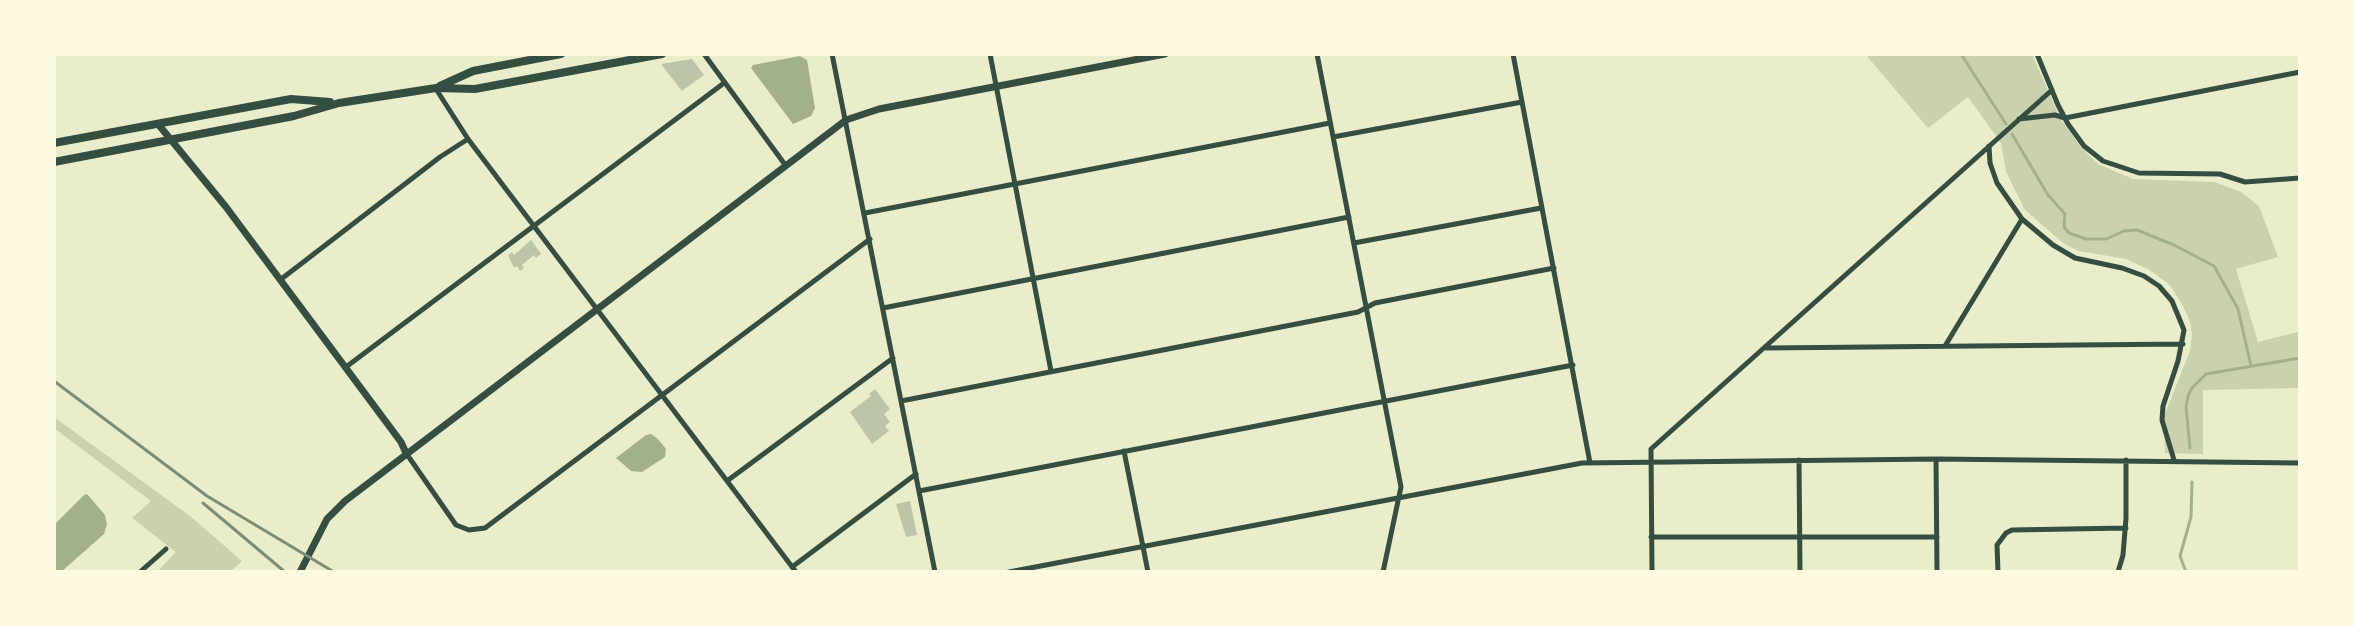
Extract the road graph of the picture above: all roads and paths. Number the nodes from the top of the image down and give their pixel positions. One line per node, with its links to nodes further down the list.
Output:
1 (561, 54): 13 (main road)
2 (662, 54): 13 (main road)
3 (704, 54): 11 (street)
4 (832, 54): 19 (street)
5 (990, 54): 12 (street)
6 (1165, 54): 12 (street)
7 (1317, 54): 20 (street)
8 (1513, 54): 15 (street)
9 (2037, 54): 14 (street)
10 (2300, 72): 17 (street)
11 (724, 83): 28 (street); 35 (street)
12 (996, 86): 19 (street); 30 (street)
13 (436, 88): 16 (main road); 24 (street)
14 (2052, 90): 17 (street); 18 (street)
15 (1522, 102): 22 (street); 31 (street)
16 (339, 103): 21 (main road); 23 (main road)
17 (2065, 118): 18 (street); 29 (street)
18 (2019, 119): 26 (street)
19 (846, 120): 28 (street); 32 (street)
20 (1330, 123): 22 (street); 30 (street)
21 (158, 124): 23 (street); 25 (main road)
22 (1333, 137): 33 (street)
23 (171, 139): 27 (main road); 40 (street)
24 (468, 139): 35 (street); 40 (street)
25 (54, 143)
26 (1989, 145): 34 (street); 46 (street)
27 (54, 162)
28 (786, 166): 43 (street)
29 (2300, 178)
30 (1014, 183): 32 (street); 39 (street)
31 (1542, 207): 37 (street); 38 (street)
32 (865, 213): 36 (street)
33 (1349, 217): 37 (street); 39 (street)
34 (2022, 219): 44 (street); 45 (street)
35 (534, 224): 43 (street); 49 (street)
36 (870, 239): 42 (street); 51 (street)
37 (1354, 243): 41 (street)
38 (1554, 268): 41 (street); 48 (street)
39 (1033, 279): 42 (street); 50 (street)
40 (280, 280): 49 (street)
41 (1365, 307): 50 (street); 53 (street)
42 (883, 308): 47 (street)
43 (597, 309): 51 (street); 55 (street)
44 (2183, 344): 45 (street); 59 (street)
45 (1944, 347): 46 (street)
46 (1765, 348): 60 (street)
47 (893, 358): 52 (street); 64 (street)
48 (1573, 365): 53 (street); 61 (street)
49 (346, 367): 55 (street)
50 (1051, 372): 52 (street)
51 (662, 395): 55 (street); 64 (street)
52 (901, 401): 63 (street)
53 (1384, 401): 54 (street); 66 (street)
54 (1124, 451): 65 (street); 71 (street)
55 (406, 453): 75 (street)
56 (1936, 459): 57 (street); 58 (street); 69 (street)
57 (1799, 460): 60 (street); 70 (street)
58 (2126, 460): 59 (street); 67 (street)
59 (2174, 460): 62 (street)
60 (1650, 462): 61 (street); 68 (street)
61 (1590, 463): 66 (street)
62 (2300, 463)
63 (916, 474): 65 (street); 73 (street)
64 (727, 481): 73 (street)
65 (919, 491): 76 (street)
66 (1399, 497): 71 (street); 79 (street)
67 (2126, 528): 83 (street); 84 (street)
68 (1651, 537): 70 (street); 80 (street)
69 (1937, 537): 70 (street); 82 (street)
70 (1800, 538): 81 (street)
71 (1143, 546): 77 (street); 78 (street)
72 (166, 549): 74 (street)
73 (794, 569)
74 (140, 572)
75 (300, 572)
76 (935, 572)
77 (1009, 572)
78 (1148, 572)
79 (1383, 572)
80 (1652, 572)
81 (1800, 572)
82 (1937, 572)
83 (1998, 572)
84 (2118, 572)

